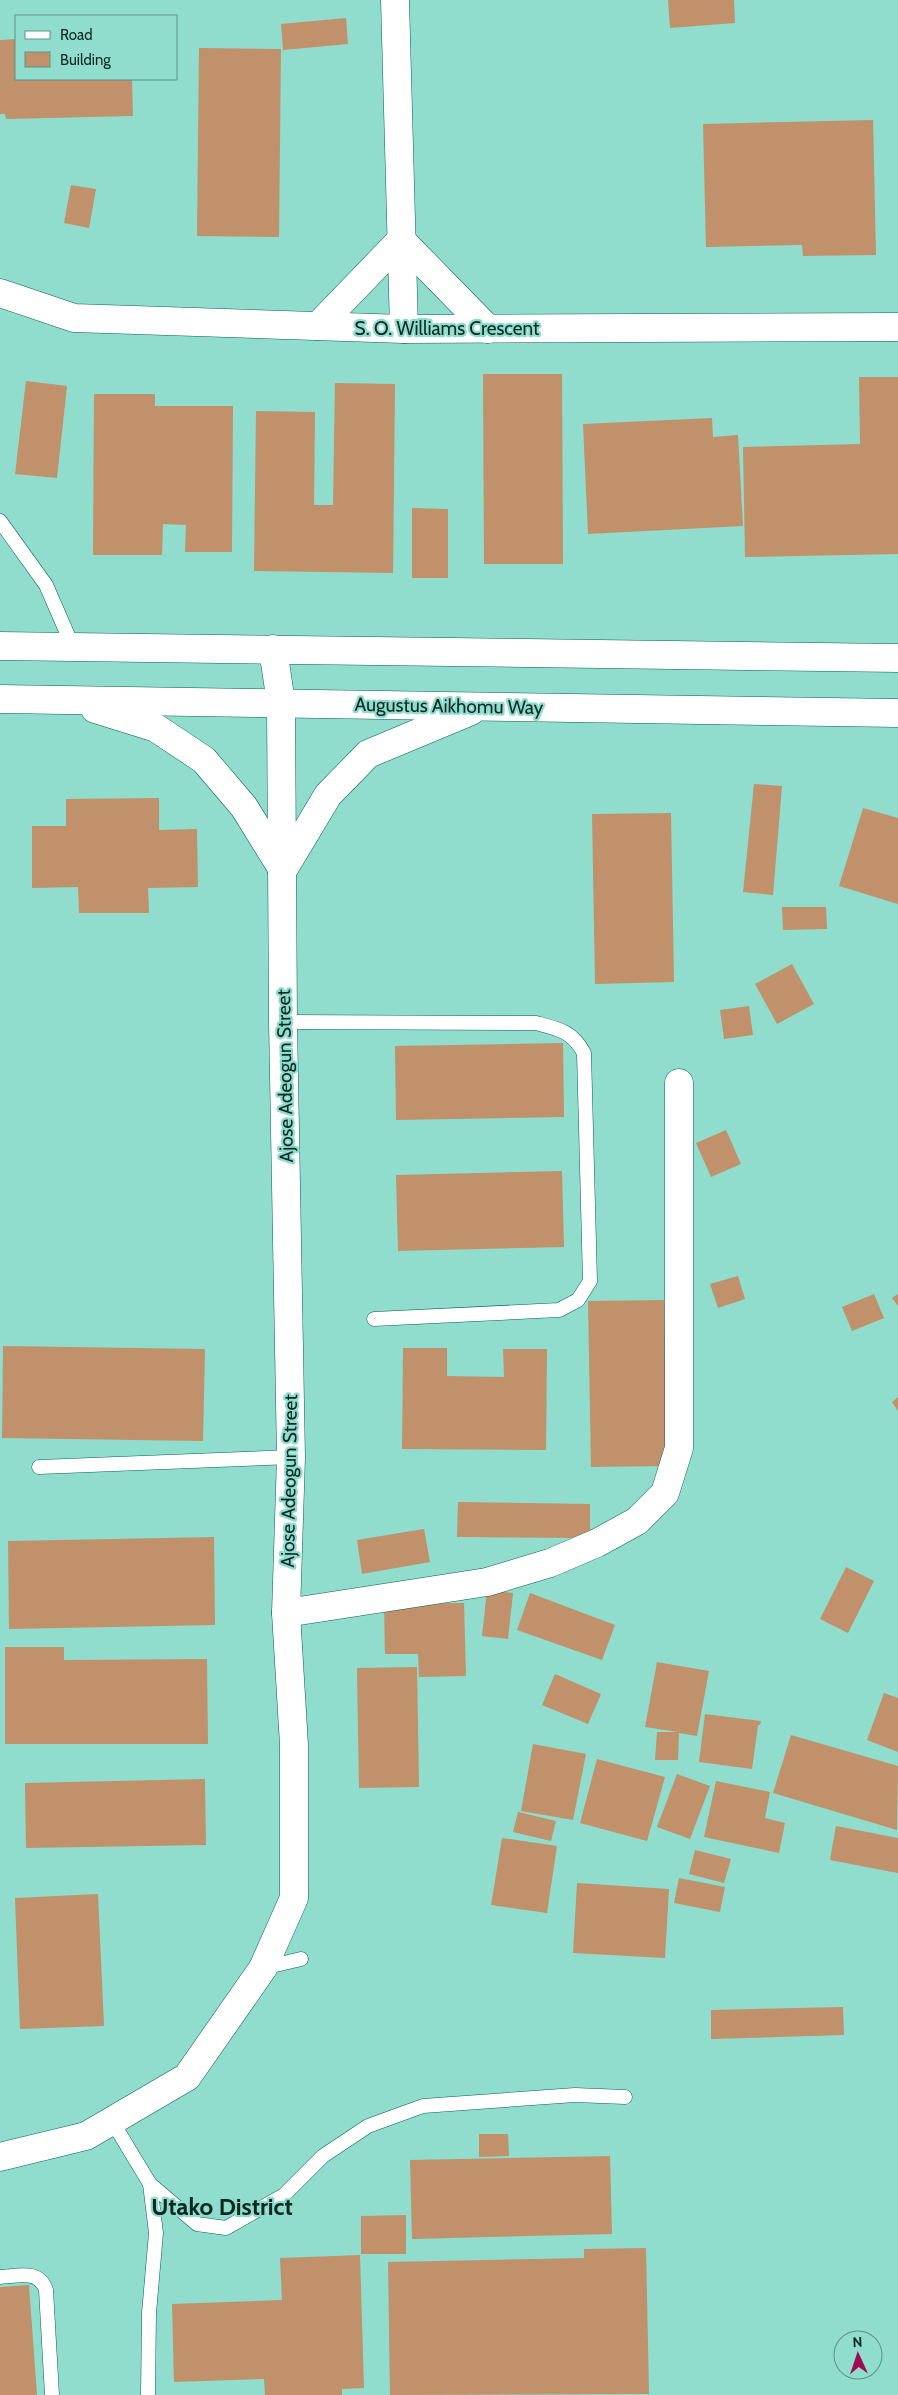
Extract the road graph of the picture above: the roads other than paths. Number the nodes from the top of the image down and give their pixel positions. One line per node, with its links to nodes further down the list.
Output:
1 (395, 0): 2 (street)
2 (401, 240): 4 (street); 6 (street); 7 (street)
3 (0, 293): 4 (street, S. O. Williams Crescent)
4 (318, 326): 6 (street, S. O. Williams Crescent)
5 (898, 327): 7 (street, S. O. Williams Crescent)
6 (404, 329): 7 (street, S. O. Williams Crescent)
7 (488, 329)
8 (0, 521): 10 (lane)
9 (0, 646): 10 (street)
10 (72, 647): 11 (street)
11 (273, 649): 12 (street); 15 (street, Ajose Adeogun Street)
12 (898, 658)
13 (0, 699): 14 (street, Augustus Aikhomu Way)
14 (64, 700): 15 (street, Augustus Aikhomu Way); 18 (street)
15 (281, 703): 16 (street, Augustus Aikhomu Way); 18 (street, Ajose Adeogun Street)
16 (484, 706): 17 (street, Augustus Aikhomu Way); 18 (street)
17 (898, 713)
18 (283, 870): 19 (street, Ajose Adeogun Street)
19 (283, 1022): 21 (lane); 22 (street, Ajose Adeogun Street)
20 (679, 1083): 24 (street)
21 (374, 1319)
22 (291, 1457): 23 (lane); 24 (street, Ajose Adeogun Street)
23 (39, 1467)
24 (286, 1614): 26 (street, Ajose Adeogun Street)
25 (301, 1959): 26 (lane)
26 (263, 1968): 28 (street, Ajose Adeogun Street)
27 (624, 2097): 30 (lane)
28 (112, 2120): 29 (street, Ajose Adeogun Street); 30 (lane)
29 (0, 2157)
30 (150, 2184): 33 (lane)
31 (0, 2277): 32 (lane)
32 (52, 2395)
33 (148, 2395)

